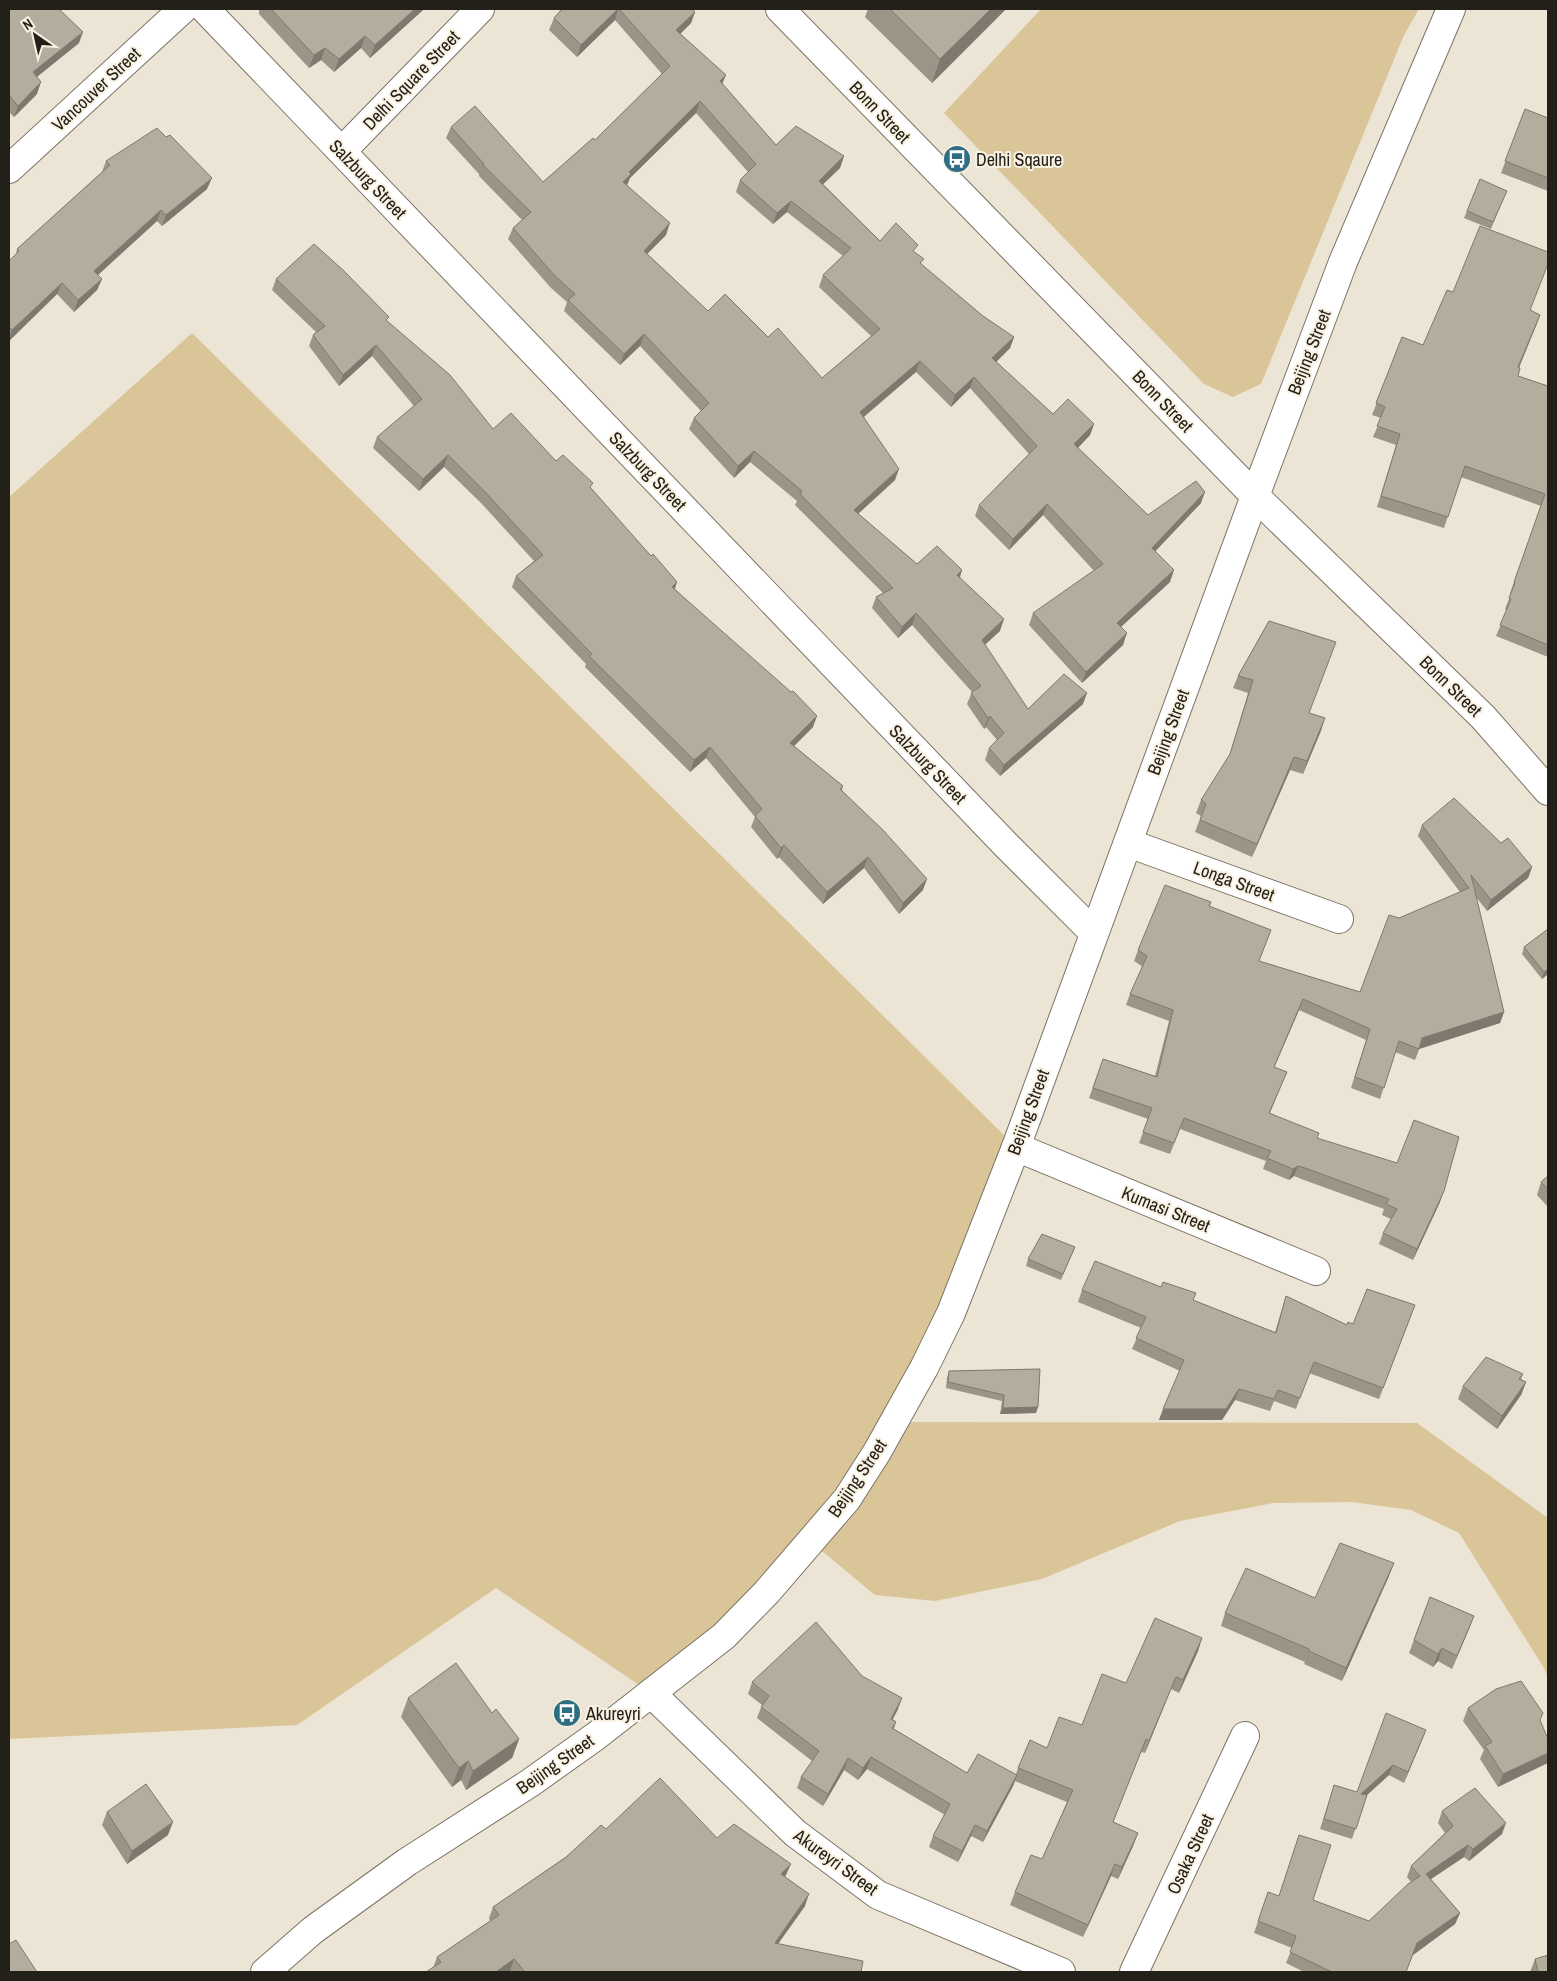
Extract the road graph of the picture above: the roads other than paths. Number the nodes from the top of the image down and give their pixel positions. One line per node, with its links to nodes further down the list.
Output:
1 (183, 9): 7 (street, Vancouver Street)
2 (205, 9): 6 (street, Salzburg Street)
3 (480, 9): 6 (street, Delhi Square Street)
4 (780, 9): 8 (street, Bonn Street)
5 (1451, 9): 8 (street, Beijing Street)
6 (342, 151): 12 (street, Salzburg Street)
7 (9, 169)
8 (1255, 496): 9 (street, Bonn Street); 10 (street, Beijing Street)
9 (1548, 791)
10 (1128, 843): 11 (street, Longa Street); 12 (street, Beijing Street)
11 (1339, 920)
12 (1094, 932): 13 (street, Beijing Street)
13 (1016, 1147): 14 (street, Kumasi Street); 15 (street, Beijing Street)
14 (1316, 1271)
15 (651, 1692): 17 (street, Beijing Street); 18 (street, Akureyri Street)
16 (1245, 1736): 19 (street, Osaka Street)
17 (265, 1972)
18 (1060, 1972)
19 (1134, 1972)

